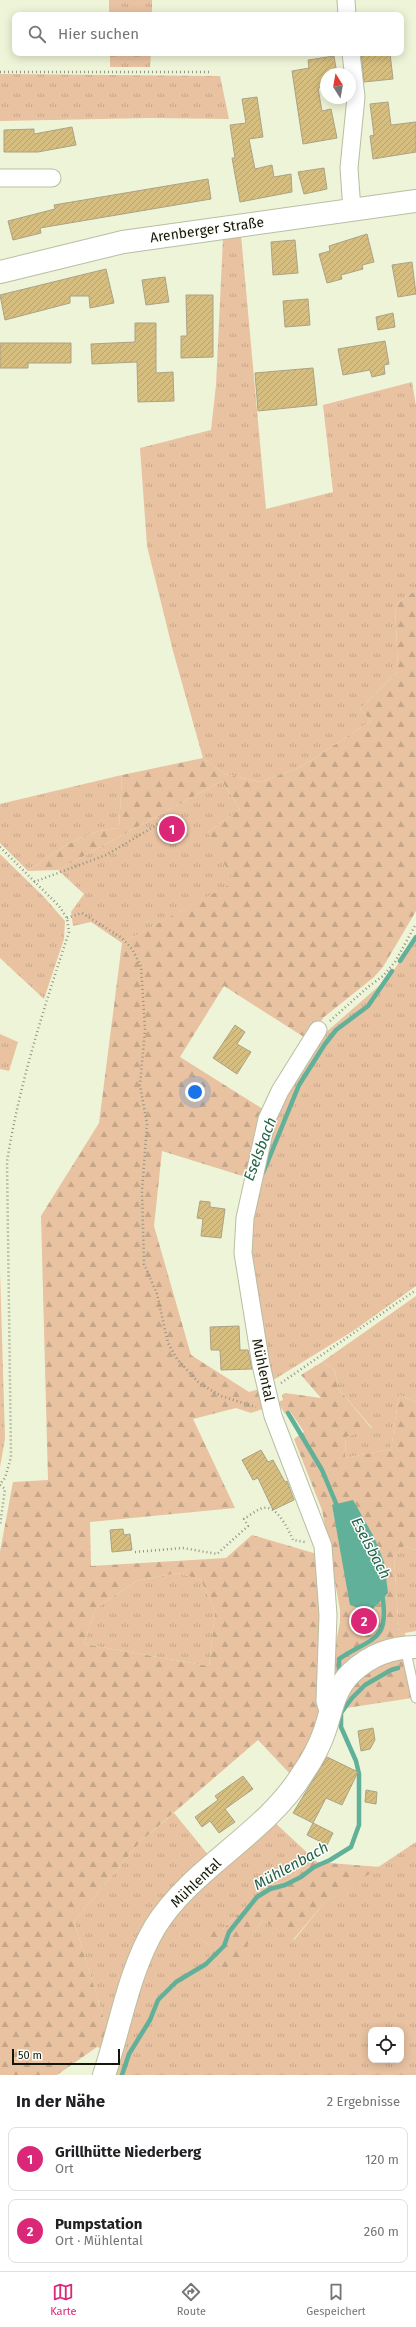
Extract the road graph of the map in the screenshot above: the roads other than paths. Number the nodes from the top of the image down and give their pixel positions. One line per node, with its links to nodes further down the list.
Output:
1 (346, 0): 2 (street)
2 (347, 12)
3 (351, 56): 7 (street)
4 (0, 178): 5 (street)
5 (52, 178)
6 (416, 201): 7 (street, Arenberger Straße)
7 (352, 210): 8 (street, Arenberger Straße)
8 (0, 272)
9 (318, 1030): 12 (street, Mühlental)
10 (410, 1647): 11 (lane); 12 (street, Mühlental)
11 (416, 1698)
12 (329, 1715): 13 (street, Mühlental)
13 (104, 2075)

